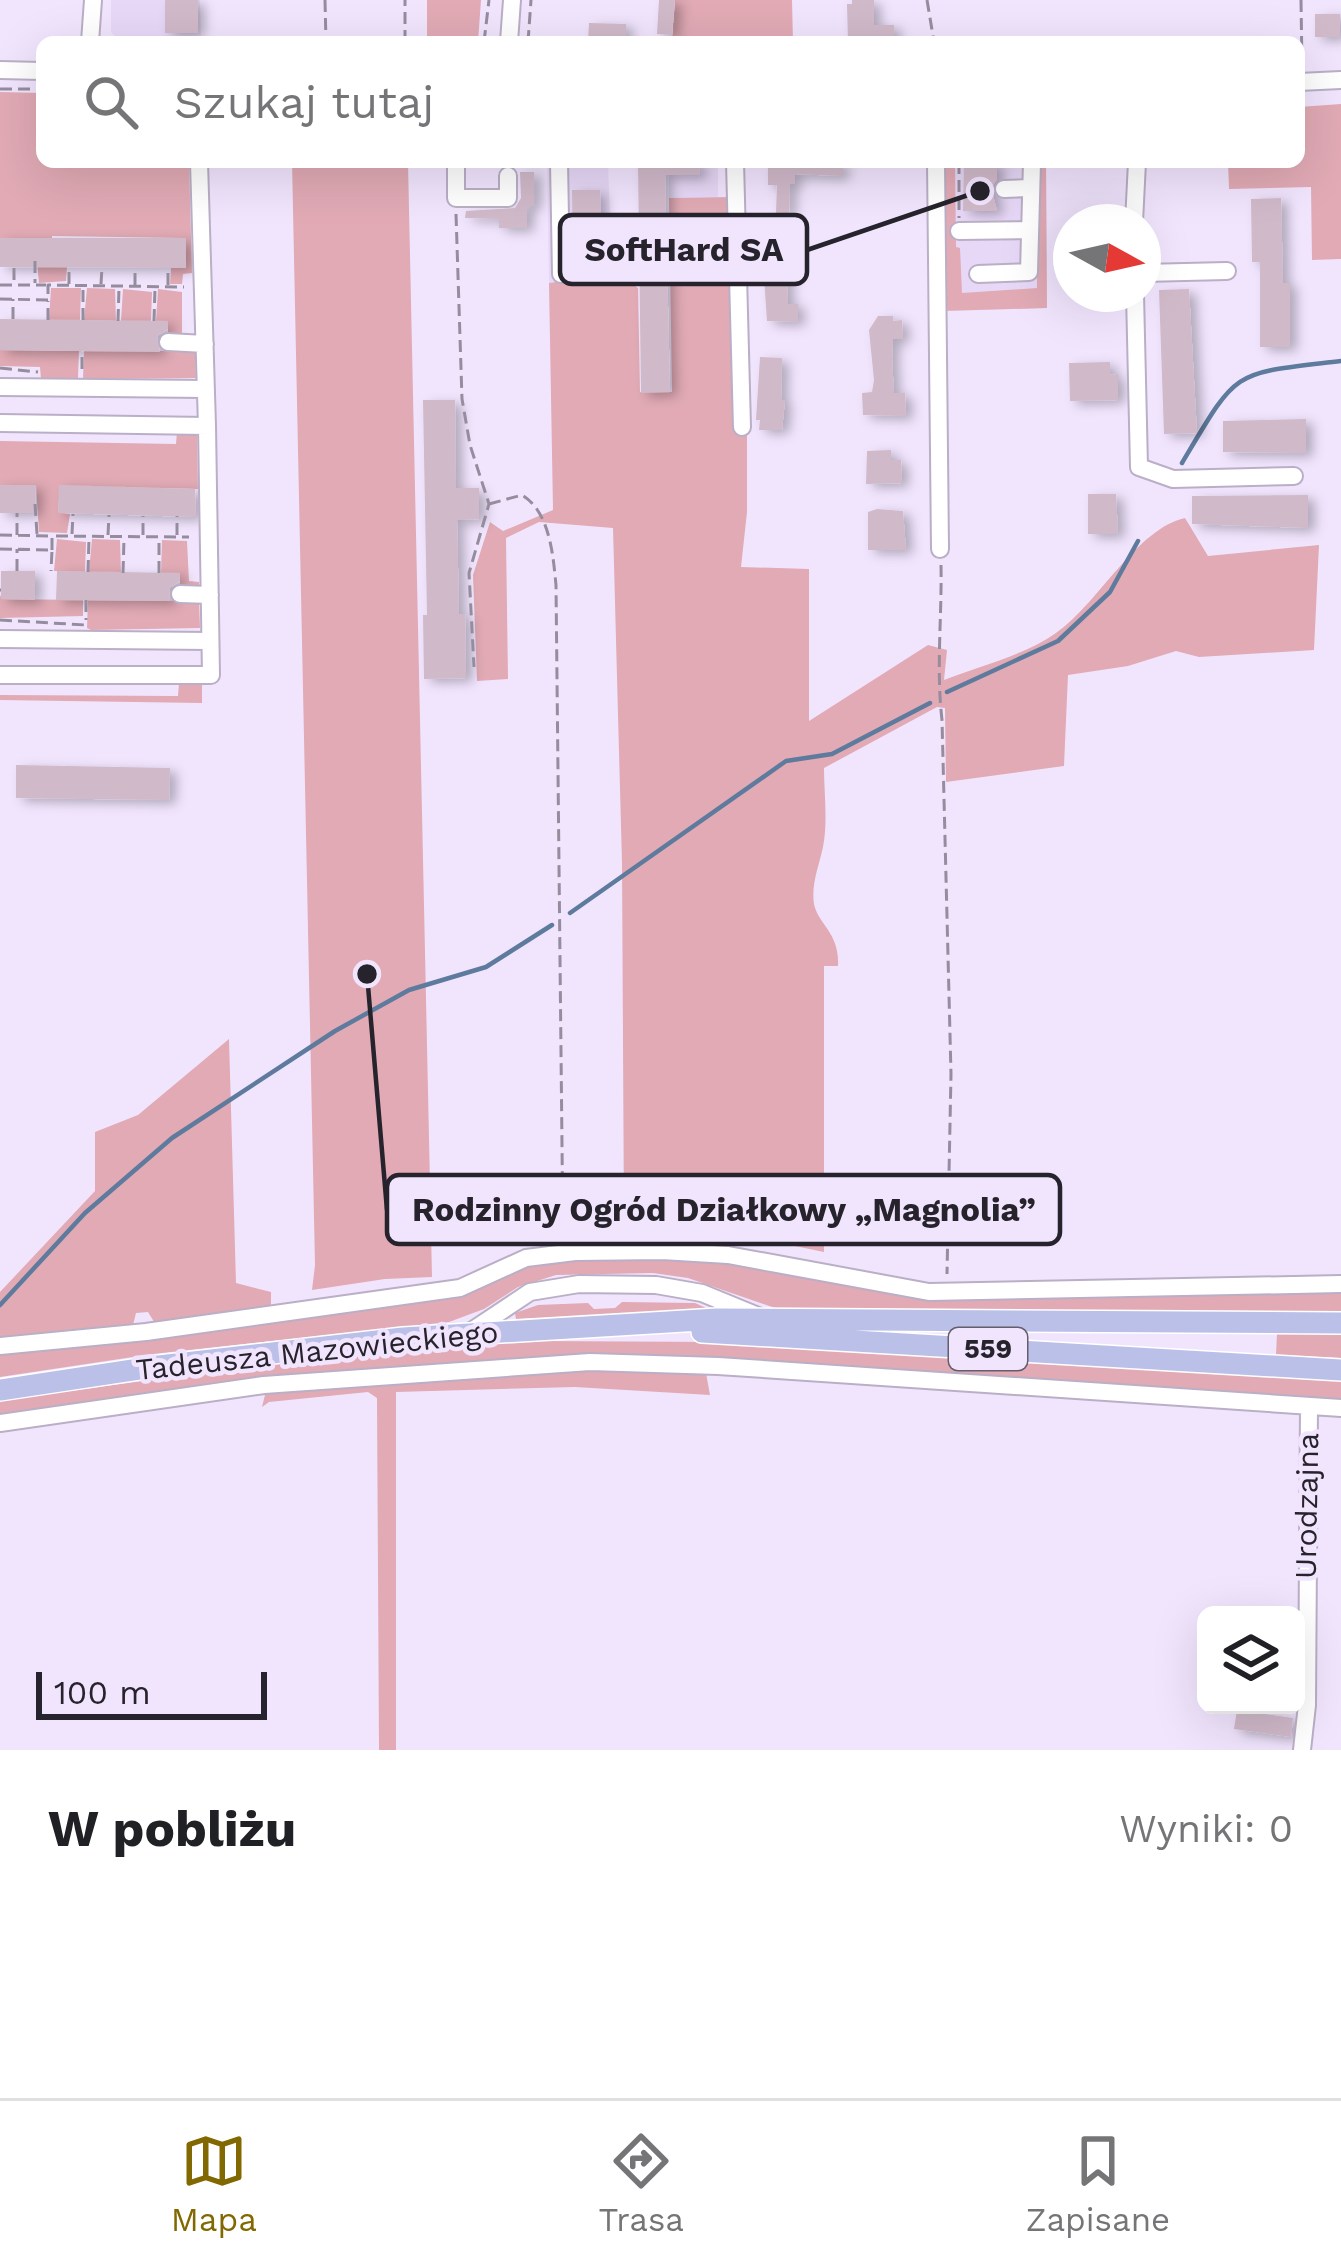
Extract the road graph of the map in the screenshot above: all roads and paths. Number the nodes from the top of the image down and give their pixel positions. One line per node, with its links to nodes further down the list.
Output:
1 (93, 0): 9 (street)
2 (326, 0): 10 (path)
3 (406, 0): 11 (path)
4 (489, 0): 12 (path)
5 (512, 0): 13 (street)
6 (531, 0): 14 (path)
7 (927, 0): 15 (path)
8 (1301, 0): 16 (path)
9 (90, 36)
10 (326, 36)
11 (405, 36)
12 (485, 36)
13 (509, 36)
14 (528, 36)
15 (933, 36)
16 (1301, 36)
17 (0, 70): 18 (street)
18 (36, 70)
19 (1341, 80): 20 (street)
20 (1305, 82)
21 (0, 88): 22 (path)
22 (36, 89)
23 (199, 168): 70 (street)
24 (456, 168): 34 (street)
25 (559, 168): 46 (street)
26 (735, 168): 77 (street)
27 (936, 168): 100 (street)
28 (959, 168): 37 (path)
29 (1031, 168): 32 (street)
30 (1137, 168): 35 (street)
31 (508, 176): 34 (street)
32 (1029, 188): 33 (street); 36 (street)
33 (1004, 189)
34 (456, 198): 80 (path)
35 (1135, 204)
36 (1029, 230): 37 (street); 47 (street)
37 (959, 231)
38 (35, 261): 50 (path)
39 (69, 267): 52 (path)
40 (102, 267): 54 (path)
41 (136, 267): 56 (path)
42 (14, 268): 49 (path)
43 (169, 268): 58 (path)
44 (1227, 271): 45 (street)
45 (1161, 273)
46 (561, 274)
47 (978, 274)
48 (0, 285): 49 (path)
49 (14, 285): 50 (path)
50 (35, 285): 51 (path)
51 (48, 285): 52 (path); 62 (path)
52 (69, 286): 53 (path)
53 (83, 286): 54 (path); 66 (path)
54 (101, 286): 55 (path)
55 (119, 286): 56 (path); 67 (path)
56 (135, 286): 57 (path)
57 (155, 287): 58 (path); 68 (path)
58 (168, 287): 59 (path)
59 (184, 287)
60 (0, 299): 61 (path)
61 (13, 299): 62 (path); 64 (path)
62 (48, 300): 65 (path)
63 (1136, 312): 78 (street)
64 (13, 320)
65 (48, 320)
66 (82, 320)
67 (118, 321)
68 (154, 321)
69 (168, 342): 70 (street)
70 (205, 344): 74 (street)
71 (82, 351): 72 (path)
72 (81, 382)
73 (0, 387): 74 (street)
74 (206, 389): 76 (street)
75 (0, 423): 76 (street)
76 (207, 426): 108 (street)
77 (742, 427)
78 (1294, 476)
79 (35, 503): 88 (path)
80 (488, 504): 113 (path); 115 (path)
81 (17, 513): 87 (path)
82 (73, 514): 90 (path)
83 (109, 514): 92 (path)
84 (143, 516): 94 (path)
85 (177, 517): 96 (path)
86 (0, 535): 87 (path)
87 (17, 536): 88 (path)
88 (37, 536): 89 (path)
89 (52, 536): 90 (path); 101 (path)
90 (72, 536): 91 (path)
91 (89, 536): 92 (path); 104 (path)
92 (108, 536): 93 (path)
93 (124, 537): 94 (path); 105 (path)
94 (143, 537): 95 (path)
95 (160, 537): 96 (path); 106 (path)
96 (177, 537): 97 (path)
97 (189, 537)
98 (0, 549): 99 (path)
99 (17, 549): 101 (path); 102 (path)
100 (940, 549): 117 (path)
101 (52, 550): 103 (path)
102 (17, 571)
103 (52, 572)
104 (88, 572)
105 (123, 572)
106 (159, 573)
107 (180, 594): 108 (street)
108 (209, 595): 112 (street)
109 (86, 600): 110 (path)
110 (86, 622)
111 (0, 639): 112 (street)
112 (210, 641): 114 (street)
113 (474, 667)
114 (0, 675)
115 (563, 1253): 117 (street); 122 (street)
116 (1341, 1284): 117 (street)
117 (939, 1292)
118 (765, 1319): 119 (main road, Tadeusza Mazowieckiego / 559); 120 (main road, Tadeusza Mazowieckiego / 559); 121 (street)
119 (1341, 1322)
120 (635, 1327): 121 (main road, Tadeusza Mazowieckiego / 559); 123 (main road, Tadeusza Mazowieckiego / 559)
121 (467, 1334): 124 (main road, Tadeusza Mazowieckiego / 559)
122 (0, 1346)
123 (1341, 1370)
124 (0, 1390)
125 (1309, 1406): 126 (street); 127 (street); 128 (street, Urodzajna)
126 (1341, 1408)
127 (0, 1424)
128 (1302, 1750)

